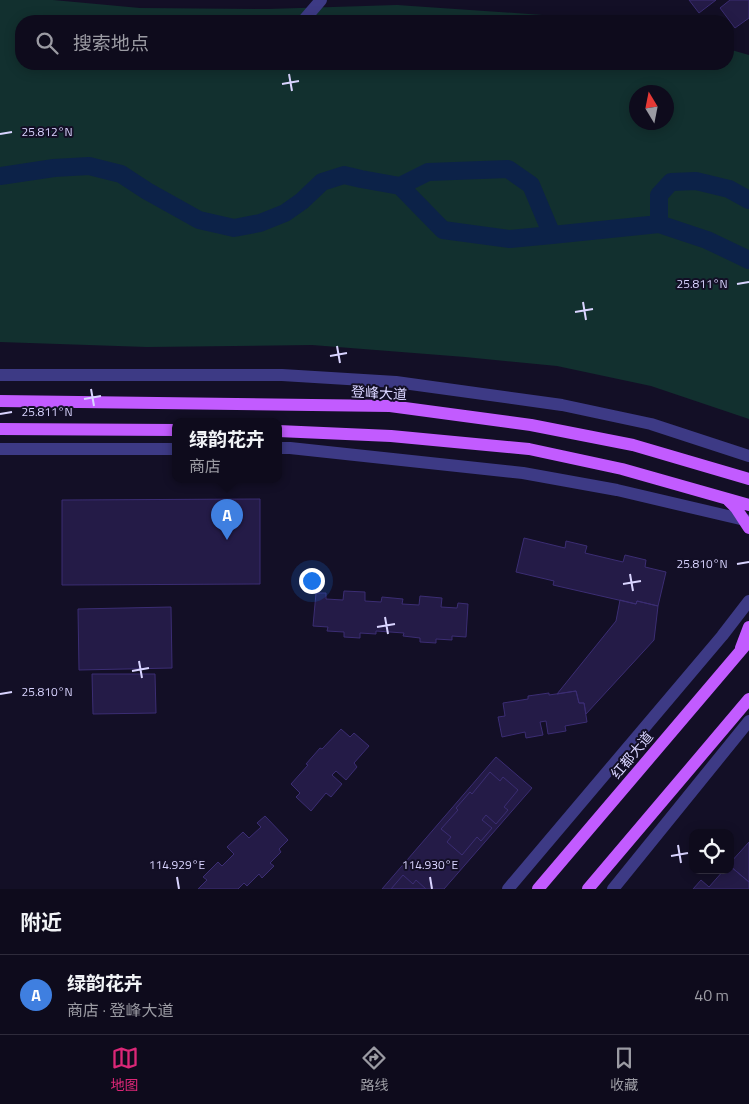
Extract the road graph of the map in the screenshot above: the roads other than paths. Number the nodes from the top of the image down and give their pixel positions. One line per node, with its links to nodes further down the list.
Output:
1 (321, 0): 2 (street)
2 (308, 15)
3 (0, 375): 11 (street)
4 (0, 401): 13 (main road, 登峰大道)
5 (0, 429): 6 (main road)
6 (172, 430)
7 (282, 430): 15 (main road)
8 (282, 448): 17 (street)
9 (0, 449): 10 (street)
10 (172, 449)
11 (749, 456)
12 (749, 472): 13 (main road)
13 (732, 474): 14 (main road, 登峰大道)
14 (749, 479)
15 (727, 499): 16 (main road); 17 (main road)
16 (749, 505)
17 (748, 523)
18 (749, 602): 24 (street)
19 (749, 627): 21 (main road)
20 (749, 641): 21 (main road, 红都大道)
21 (739, 652): 25 (main road, 红都大道)
22 (749, 699): 26 (main road)
23 (749, 721): 27 (street)
24 (508, 889)
25 (538, 889)
26 (588, 889)
27 (613, 889)

